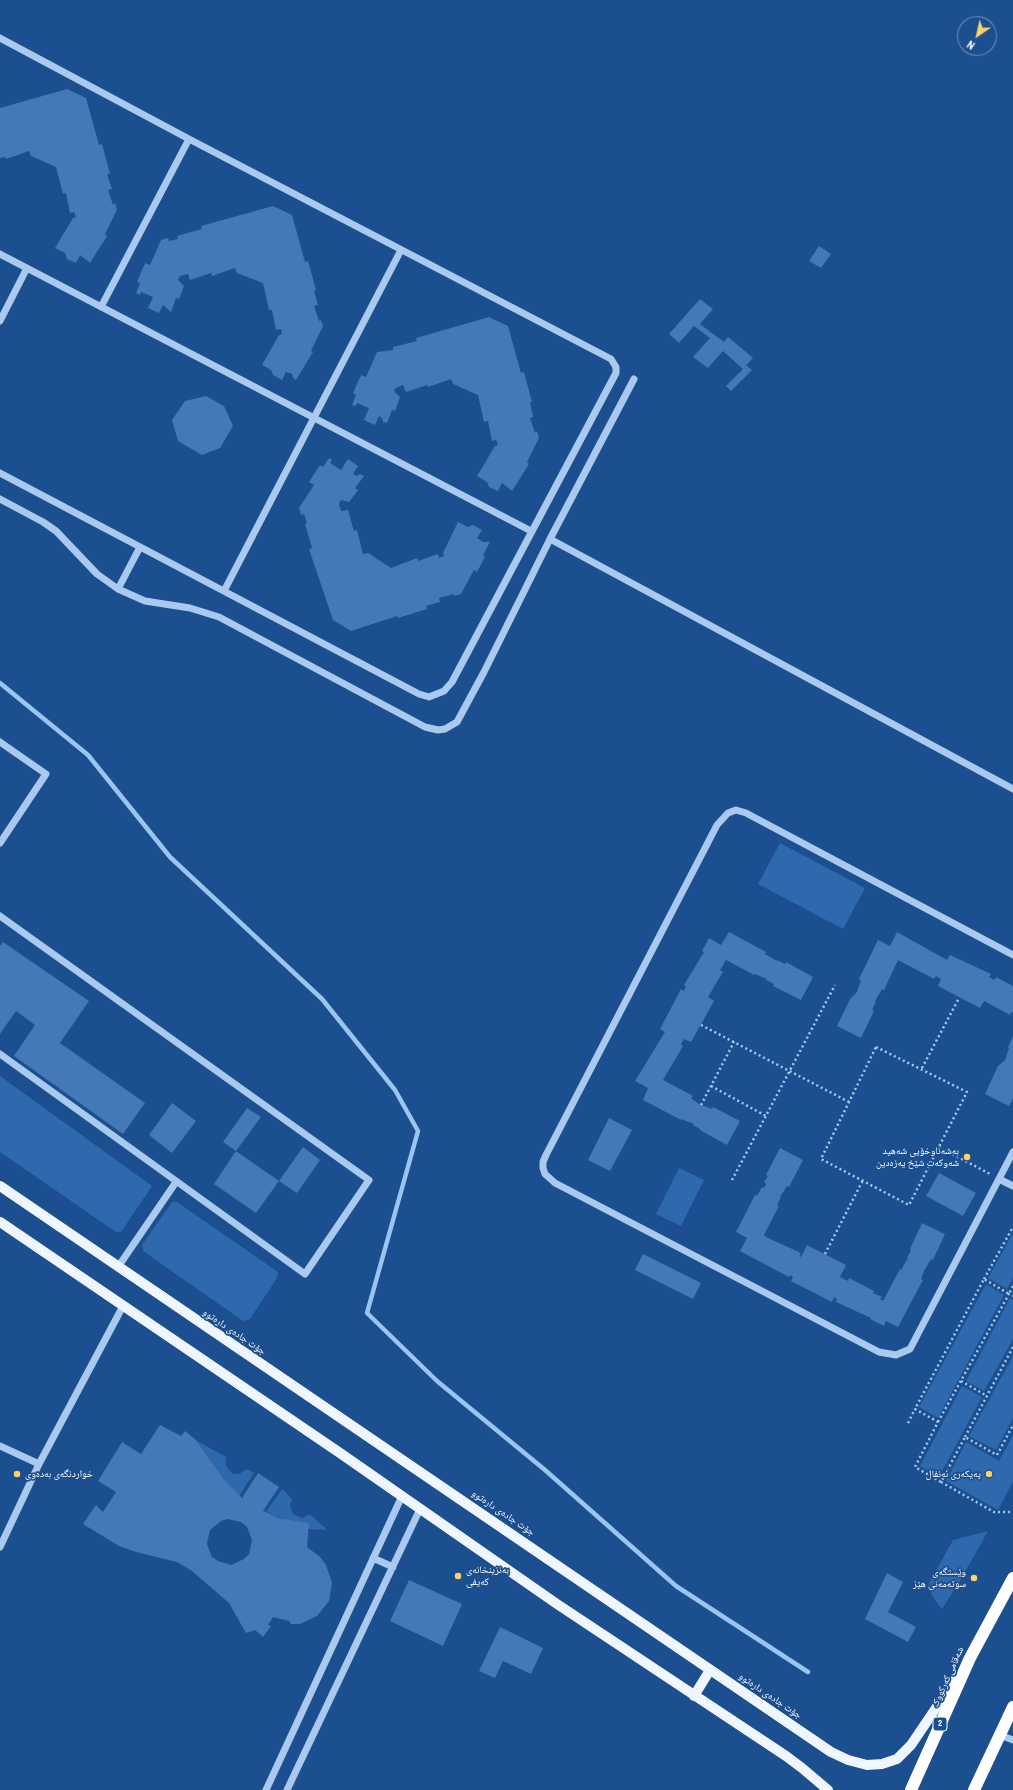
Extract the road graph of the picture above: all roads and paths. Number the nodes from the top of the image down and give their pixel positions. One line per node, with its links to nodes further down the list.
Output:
1 (0, 38): 2 (street)
2 (189, 139): 3 (street); 6 (street)
3 (401, 250): 9 (street); 12 (street)
4 (0, 254): 5 (street)
5 (27, 268): 6 (street); 7 (street)
6 (101, 307): 9 (street)
7 (0, 321)
8 (634, 379): 13 (street)
9 (314, 419): 12 (street); 16 (street)
10 (0, 474): 14 (street)
11 (0, 499): 15 (street)
12 (531, 531): 16 (street)
13 (550, 539): 15 (street); 18 (street)
14 (140, 547): 15 (street); 16 (street)
15 (118, 589)
16 (224, 591)
17 (0, 742): 19 (street)
18 (1013, 789)
19 (0, 843)
20 (0, 916): 38 (street)
21 (1013, 955): 35 (street)
22 (835, 985): 28 (path)
23 (959, 998): 27 (path)
24 (701, 1026): 25 (path)
25 (734, 1042): 28 (path); 29 (path)
26 (0, 1054): 38 (street)
27 (922, 1068): 30 (path); 33 (path)
28 (790, 1071): 30 (path); 32 (path)
29 (711, 1086): 31 (path); 32 (path)
30 (849, 1102): 37 (path)
31 (701, 1105)
32 (766, 1116): 36 (path)
33 (939, 1147): 35 (path); 37 (path)
34 (1013, 1152): 35 (street)
35 (999, 1179): 40 (street)
36 (732, 1180)
37 (863, 1180): 43 (path)
38 (176, 1182): 44 (street)
39 (0, 1186): 44 (main road, جۆت جادەی دارەتوو)
40 (1013, 1186)
41 (0, 1222): 49 (main road)
42 (1013, 1227): 45 (path)
43 (825, 1254)
44 (118, 1267): 69 (main road, جۆت جادەی دارەتوو)
45 (984, 1279): 47 (path); 53 (path)
46 (1013, 1286): 47 (path)
47 (1009, 1294): 48 (path); 51 (path)
48 (1013, 1296)
49 (123, 1306): 59 (street); 61 (main road)
50 (1013, 1347): 52 (path)
51 (961, 1381): 52 (path); 54 (path)
52 (987, 1396): 57 (path)
53 (915, 1409): 54 (path); 55 (path)
54 (938, 1422): 60 (path)
55 (908, 1423)
56 (1013, 1427): 57 (path)
57 (965, 1437): 60 (path)
58 (0, 1446): 59 (street)
59 (39, 1464): 64 (street)
60 (942, 1482): 63 (path)
61 (402, 1496): 62 (main road); 65 (street)
62 (420, 1509): 66 (street); 70 (main road)
63 (1012, 1512)
64 (0, 1547)
65 (374, 1558): 66 (street); 74 (street)
66 (394, 1567): 75 (street)
67 (1013, 1578): 68 (highway, شەقامی کەرکووک / 2)
68 (970, 1658): 69 (main road, جۆت جادەی دارەتوو); 77 (highway, شەقامی کەرکووک / 2)
69 (710, 1670): 70 (main road)
70 (694, 1696): 76 (main road)
71 (1013, 1707): 72 (highway)
72 (1000, 1734): 73 (street); 78 (highway)
73 (1013, 1740)
74 (266, 1790)
75 (287, 1790)
76 (828, 1790)
77 (910, 1790)
78 (974, 1790)

